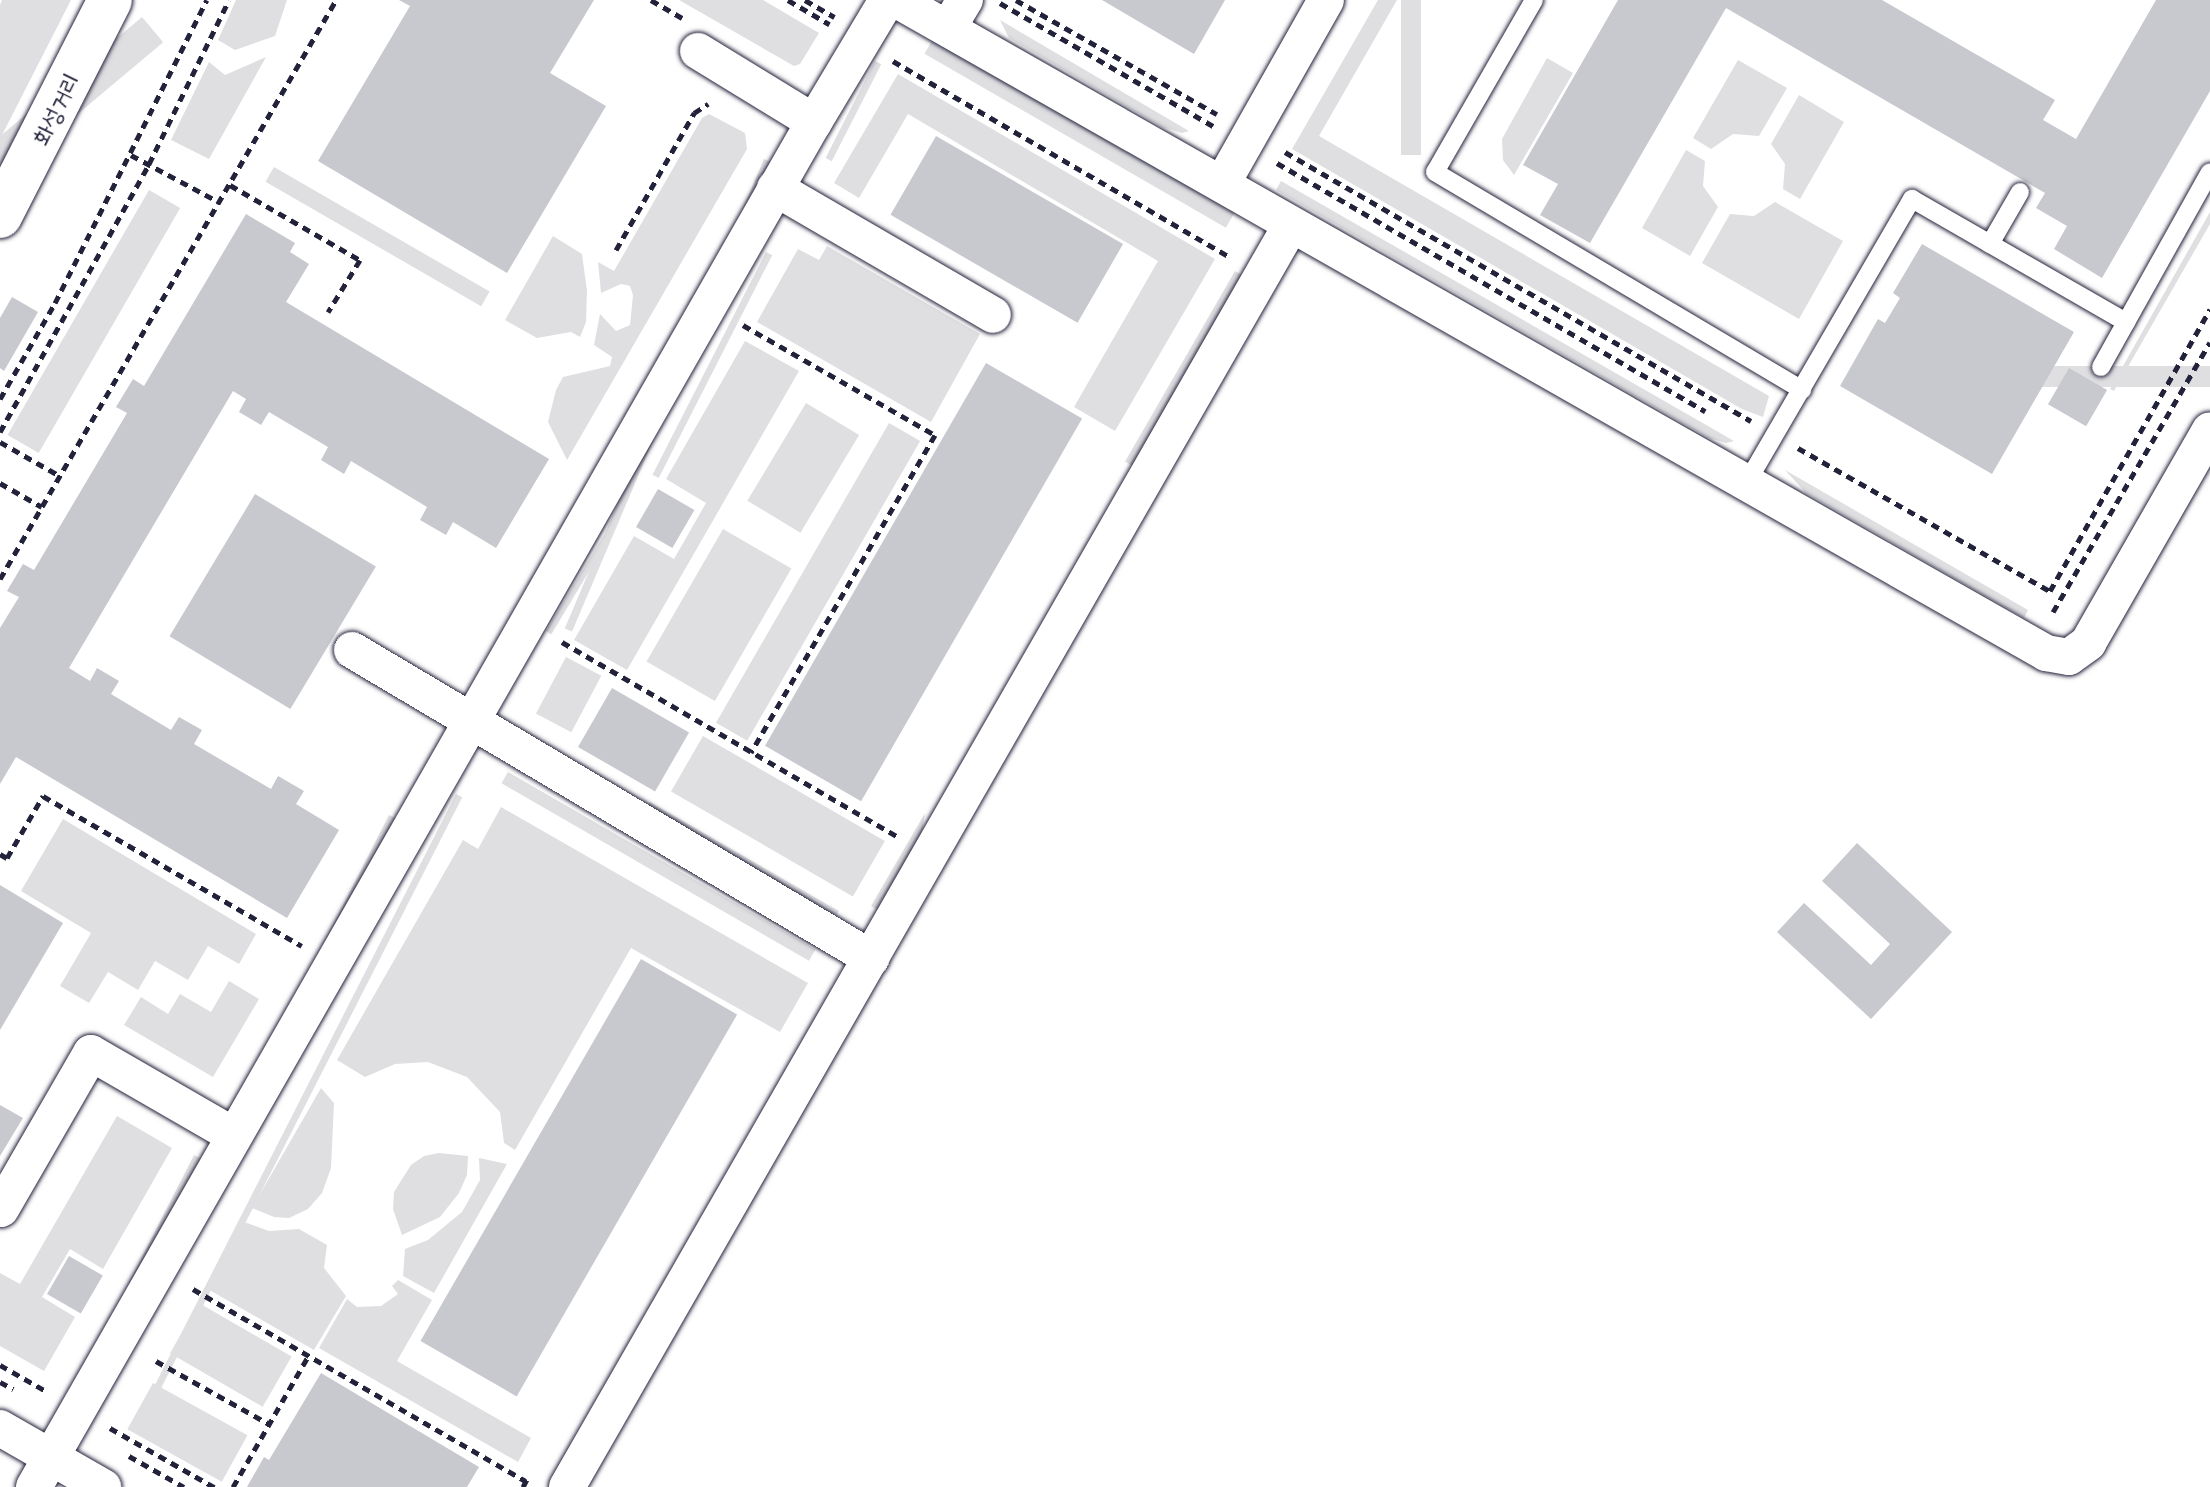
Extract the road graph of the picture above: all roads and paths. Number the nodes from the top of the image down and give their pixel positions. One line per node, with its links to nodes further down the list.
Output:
1 (110, 0): 25 (main road, 화성거리)
2 (207, 0): 17 (path)
3 (229, 0): 18 (path)
4 (336, 0): 21 (path)
5 (788, 0): 12 (path)
6 (887, 0): 12 (street)
7 (897, 0): 11 (street)
8 (996, 0): 16 (path)
9 (1326, 0): 16 (street)
10 (1534, 0): 36 (lane)
11 (956, 14): 20 (street)
12 (861, 42): 15 (street); 29 (path)
13 (698, 51): 15 (street)
14 (719, 107): 28 (path)
15 (814, 122): 22 (street)
16 (1244, 144): 20 (street); 38 (path)
17 (131, 155): 18 (path); 37 (path)
18 (149, 164): 24 (path); 40 (path)
19 (2210, 172): 32 (lane)
20 (1222, 184): 26 (street)
21 (230, 185): 24 (path); 30 (path)
22 (775, 188): 31 (street); 50 (street)
23 (2020, 192): 27 (lane)
24 (219, 202): 42 (path)
25 (0, 216)
26 (1291, 225): 29 (street); 44 (street)
27 (1990, 244): 32 (lane); 36 (lane)
28 (616, 250)
29 (1263, 276): 55 (street)
30 (328, 312)
31 (993, 315)
32 (2126, 322): 35 (lane)
33 (742, 324): 51 (path)
34 (2210, 342): 47 (path)
35 (2101, 367)
36 (1802, 390): 44 (lane)
37 (0, 399)
38 (1713, 415)
39 (2210, 430): 44 (street)
40 (0, 432)
41 (0, 442): 42 (path)
42 (60, 476): 45 (path)
43 (0, 483): 45 (path)
44 (1746, 484)
45 (42, 507): 46 (path)
46 (0, 579)
47 (2041, 605)
48 (562, 642): 51 (path)
49 (352, 650): 50 (street)
50 (472, 720): 55 (street); 56 (street)
51 (751, 752): 52 (path)
52 (899, 837)
53 (0, 854): 54 (path)
54 (302, 946)
55 (871, 958): 67 (street)
56 (233, 1135): 57 (street); 63 (street)
57 (1, 1209)
58 (193, 1289): 59 (path)
59 (309, 1355): 61 (path); 64 (path)
60 (156, 1361): 61 (path)
61 (269, 1424): 66 (path)
62 (0, 1428): 63 (street)
63 (43, 1472): 65 (street)
64 (526, 1481)
65 (103, 1487)
66 (233, 1487)
67 (567, 1487)

